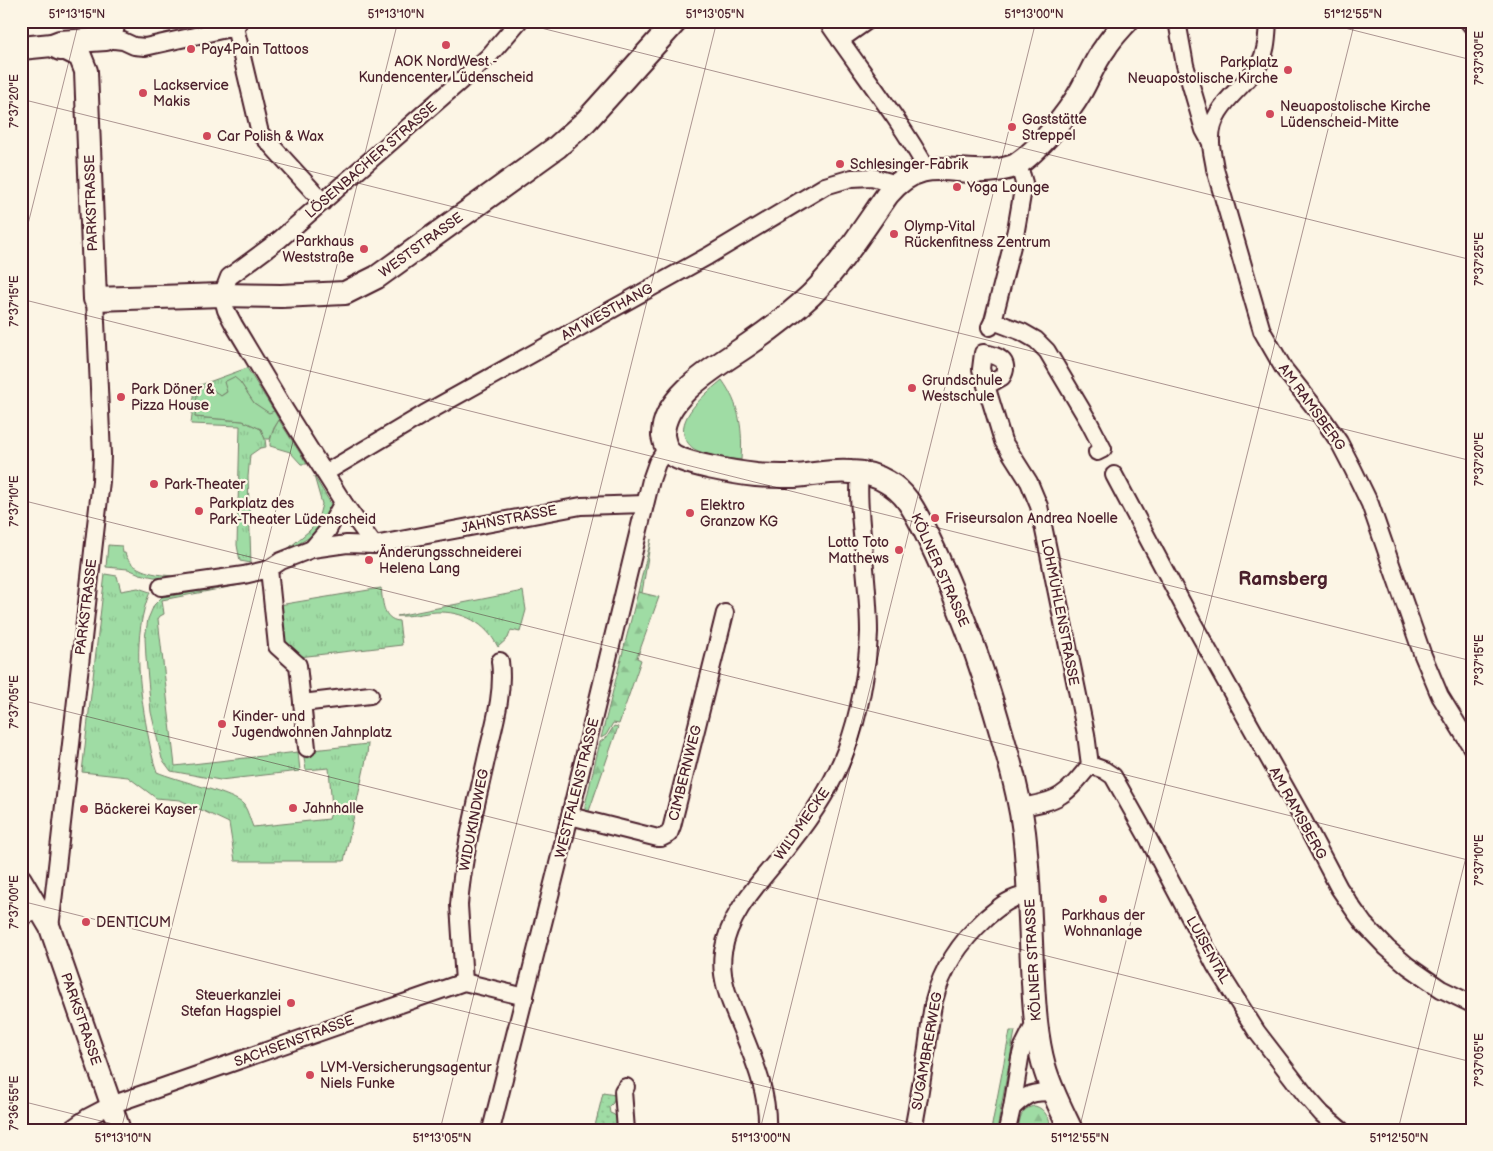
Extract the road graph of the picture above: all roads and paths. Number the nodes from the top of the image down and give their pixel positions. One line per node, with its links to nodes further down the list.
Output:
1 (519, 21): 21 (street, LÖSENBACHER STRASSE)
2 (676, 21): 22 (main road, WESTSTRASSE)
3 (826, 21): 13 (street)
4 (867, 21): 13 (street)
5 (1110, 21): 16 (main road)
6 (1127, 21): 16 (main road)
7 (1177, 21): 17 (street, AM RAMSBERG)
8 (1268, 21): 17 (street, AM RAMSBERG)
9 (1468, 21): 11 (street)
10 (237, 24): 12 (street); 21 (street)
11 (1472, 26)
12 (110, 30): 14 (main road)
13 (840, 40): 19 (street)
14 (52, 45): 15 (main road); 23 (main road, PARKSTRASSE)
15 (21, 48)
16 (1104, 48): 18 (main road)
17 (1210, 141): 41 (street, AM RAMSBERG)
18 (1016, 164): 19 (main road); 26 (street)
19 (927, 169): 20 (main road)
20 (897, 184): 25 (main road); 27 (street, AM WESTHANG)
21 (323, 202): 22 (street, LÖSENBACHER STRASSE)
22 (222, 295): 23 (main road, WESTSTRASSE); 27 (street)
23 (95, 299): 48 (street, PARKSTRASSE)
24 (986, 386): 42 (street, LOHMÜHLENSTRASSE)
25 (667, 448): 28 (main road, KÖLNER STRASSE); 31 (street, WESTFALENSTRASSE)
26 (1097, 452)
27 (325, 472): 30 (street)
28 (860, 473): 43 (main road, KÖLNER STRASSE); 63 (street, WILDMECKE)
29 (1114, 476): 51 (street, AM RAMSBERG)
30 (343, 502): 32 (street); 33 (street, JAHNSTRASSE)
31 (645, 504): 32 (street, JAHNSTRASSE); 44 (street, WESTFALENSTRASSE)
32 (374, 544): 33 (street, JAHNSTRASSE)
33 (312, 549): 34 (street, JAHNSTRASSE)
34 (269, 568): 35 (street, JAHNSTRASSE); 39 (street)
35 (161, 587)
36 (725, 613): 44 (street, CIMBERNWEG)
37 (500, 660): 49 (street, WIDUKINDWEG)
38 (370, 695): 39 (street)
39 (302, 703): 40 (street)
40 (307, 748)
41 (1472, 748)
42 (1090, 765): 43 (street); 67 (street, LUISENTAL)
43 (1020, 807): 46 (main road, KÖLNER STRASSE)
44 (570, 816): 50 (street, WESTFALENSTRASSE)
45 (21, 879): 47 (street)
46 (1029, 895): 52 (main road, KÖLNER STRASSE); 64 (street, SUGAMBRERWEG)
47 (29, 913): 48 (street)
48 (50, 928): 57 (street, PARKSTRASSE)
49 (464, 982): 50 (street); 57 (street, SACHSENSTRASSE)
50 (525, 997): 61 (street, WESTFALENSTRASSE)
51 (1472, 1004)
52 (1036, 1021): 53 (main road, KÖLNER STRASSE); 54 (street)
53 (1045, 1068): 54 (street); 56 (main road, KÖLNER STRASSE)
54 (1016, 1081): 58 (street)
55 (626, 1086): 62 (street)
56 (1053, 1092): 58 (street); 66 (main road, KÖLNER STRASSE)
57 (111, 1104): 59 (street, SACHSENSTRASSE); 60 (street, PARKSTRASSE)
58 (1012, 1108): 65 (street)
59 (70, 1130)
60 (120, 1130)
61 (491, 1130)
62 (626, 1130)
63 (767, 1130)
64 (913, 1130)
65 (1008, 1130)
66 (1071, 1130)
67 (1341, 1130)

